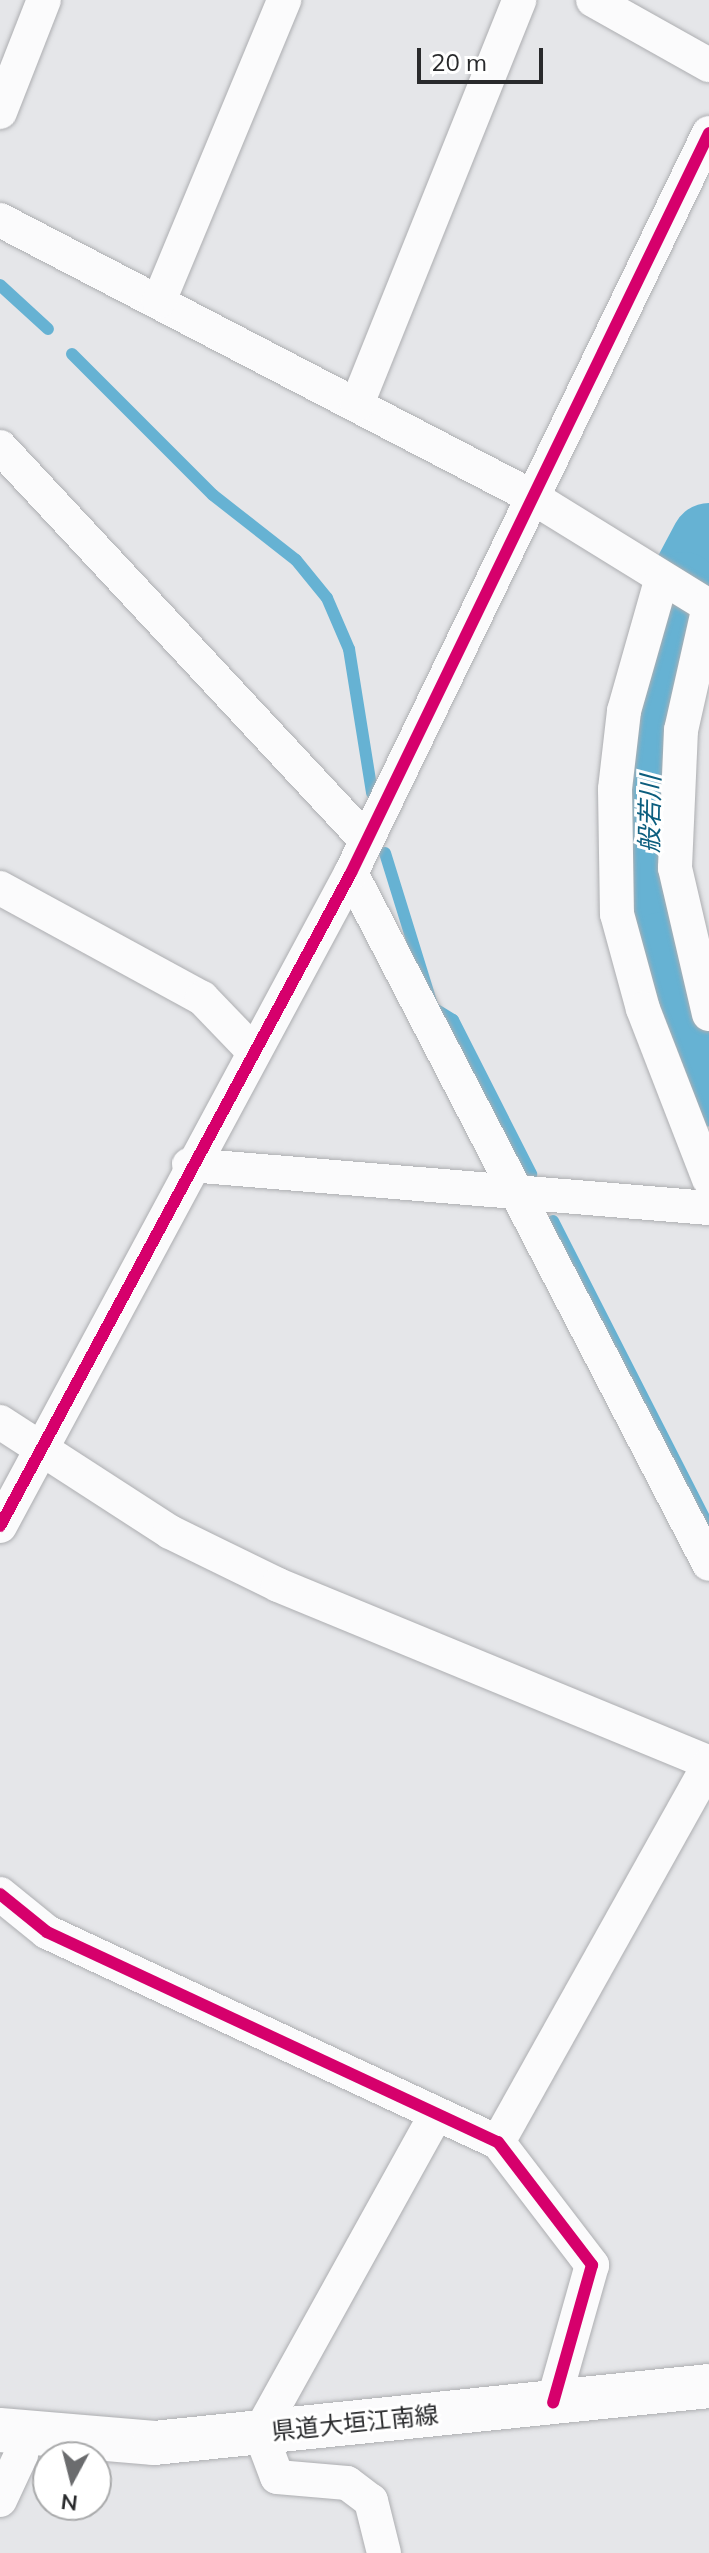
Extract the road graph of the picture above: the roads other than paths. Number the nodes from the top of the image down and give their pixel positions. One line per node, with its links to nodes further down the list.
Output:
1 (44, 0): 6 (street)
2 (284, 0): 9 (street)
3 (519, 0): 10 (street)
4 (593, 0): 5 (street)
5 (709, 65)
6 (0, 112)
7 (709, 133): 12 (street)
8 (0, 220): 9 (street)
9 (159, 301): 10 (street)
10 (357, 404): 12 (street)
11 (0, 447): 15 (street)
12 (529, 495): 13 (street); 15 (street)
13 (664, 583): 14 (street); 21 (street)
14 (706, 604): 18 (street)
15 (366, 840): 16 (street)
16 (351, 873): 19 (street); 22 (street)
17 (0, 888): 19 (street)
18 (709, 1014)
19 (253, 1051): 20 (street)
20 (189, 1165): 22 (street); 25 (street)
21 (709, 1179)
22 (515, 1194): 23 (street); 27 (street)
23 (709, 1208)
24 (0, 1422): 25 (street)
25 (43, 1443): 26 (street); 28 (street)
26 (0, 1526)
27 (709, 1564)
28 (709, 1764): 31 (street)
29 (0, 1894): 30 (street)
30 (436, 2114): 31 (street); 34 (street)
31 (498, 2142): 33 (street)
32 (709, 2386): 33 (main road, 県道大垣江南線)
33 (553, 2403): 34 (main road, 県道大垣江南線)
34 (260, 2432): 35 (main road, 県道大垣江南線); 37 (street)
35 (11, 2442): 36 (street)
36 (0, 2500)
37 (384, 2553)

